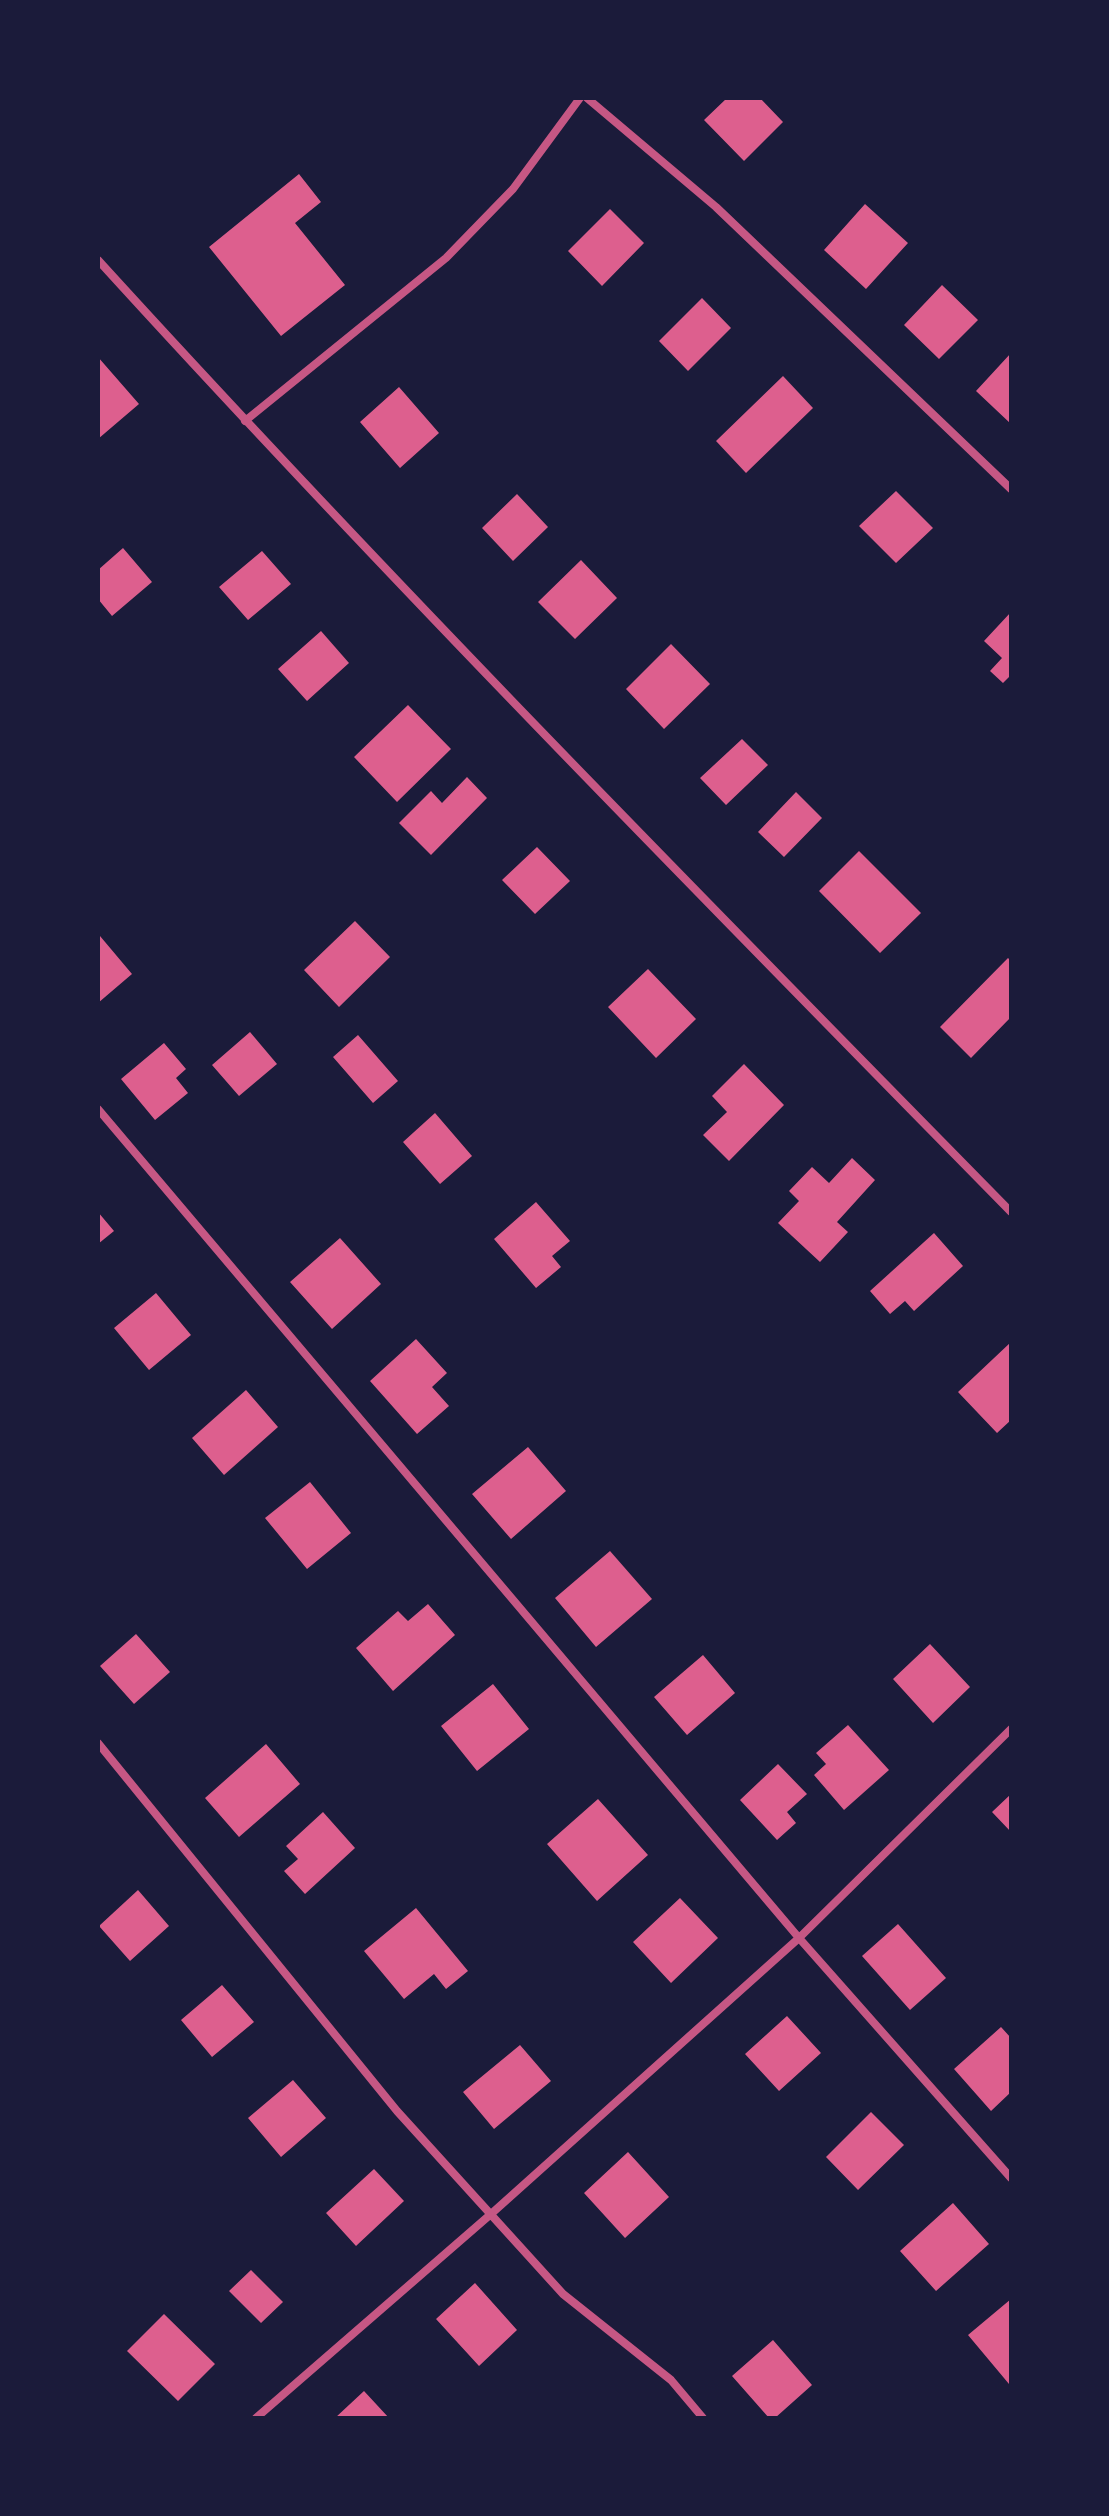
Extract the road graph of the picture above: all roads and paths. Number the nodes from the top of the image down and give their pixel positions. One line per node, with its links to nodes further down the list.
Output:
1 (580, 98): 4 (street)
2 (587, 98): 5 (street)
3 (98, 260): 4 (street)
4 (245, 421): 7 (street)
5 (1011, 489)
6 (98, 1109): 10 (street)
7 (1011, 1212)
8 (1011, 1729): 10 (street)
9 (98, 1743): 12 (street)
10 (799, 1938): 11 (street); 12 (street)
11 (1011, 2178)
12 (491, 2214): 13 (street); 14 (street)
13 (256, 2418)
14 (703, 2418)

